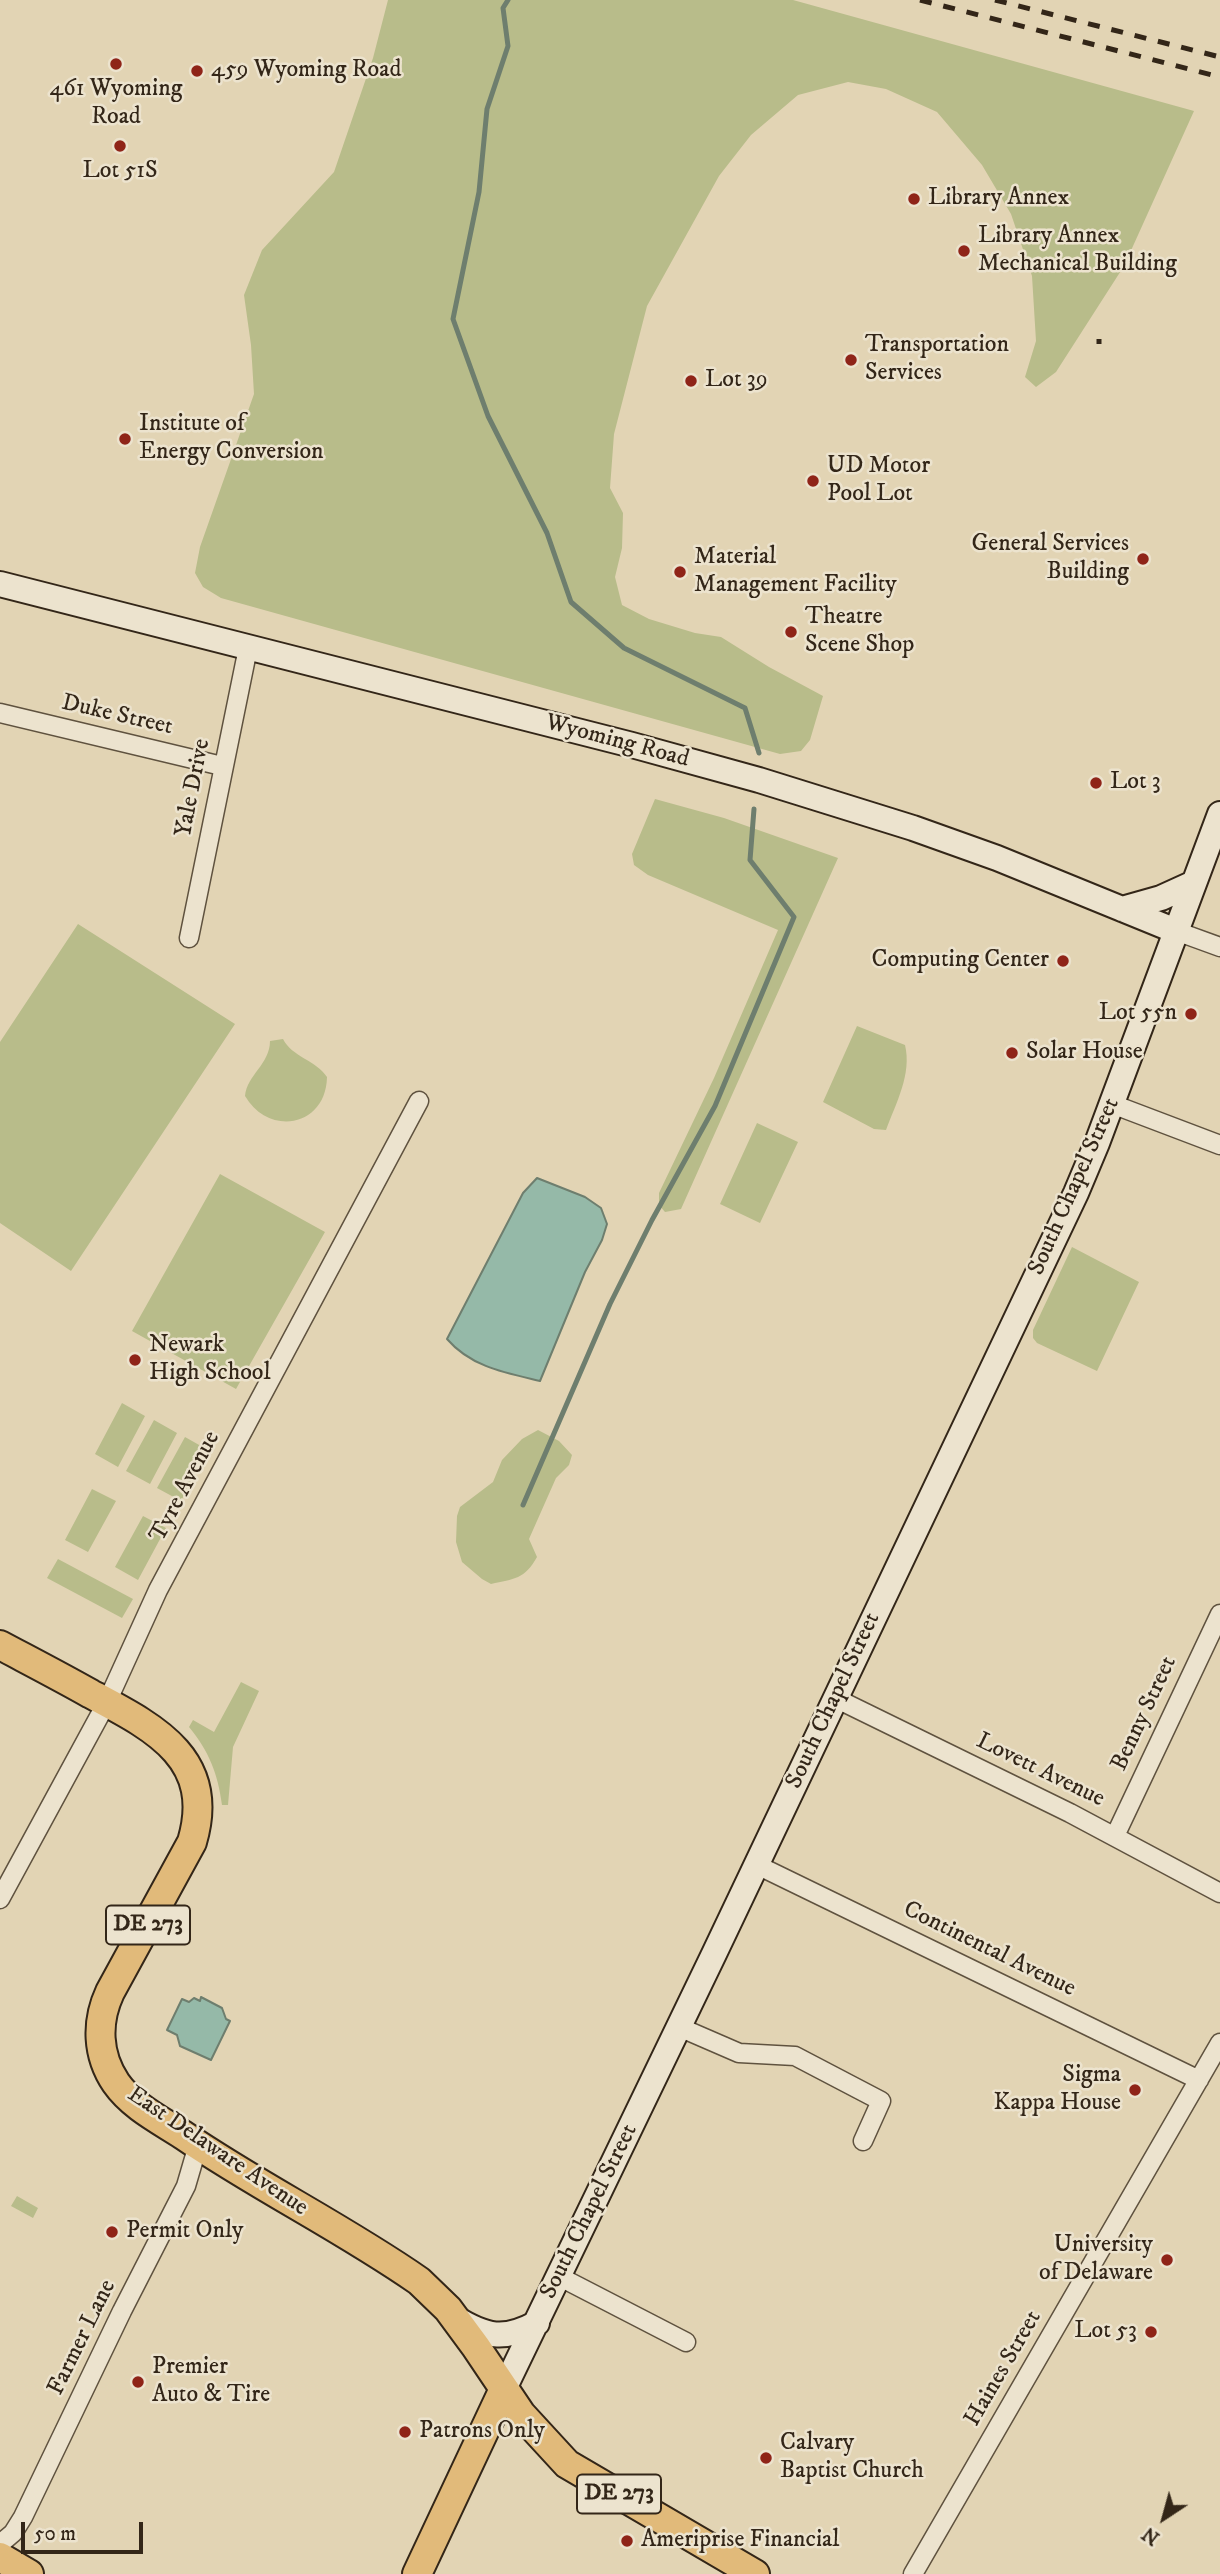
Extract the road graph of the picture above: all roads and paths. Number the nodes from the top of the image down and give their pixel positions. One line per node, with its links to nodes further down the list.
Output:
1 (0, 584): 2 (street, Wyoming Road)
2 (248, 648): 4 (street, Yale Drive); 7 (street, Wyoming Road)
3 (0, 713): 4 (street, Duke Street)
4 (222, 766): 9 (street, Yale Drive)
5 (1220, 814): 6 (street, South Chapel Street)
6 (1194, 883): 7 (street); 8 (street, South Chapel Street)
7 (1122, 909): 8 (street, Wyoming Road)
8 (1176, 931): 10 (street, Wyoming Road); 12 (street, South Chapel Street)
9 (189, 938)
10 (1220, 947)
11 (419, 1101): 17 (street, Tyre Avenue)
12 (1112, 1104): 13 (street); 16 (street, South Chapel Street)
13 (1220, 1145)
14 (1220, 1614): 18 (street, Benny Street)
15 (0, 1645): 17 (main road, East Delaware Avenue / DE 273)
16 (835, 1698): 18 (street, Lovett Avenue); 19 (street, South Chapel Street)
17 (107, 1702): 21 (street, Tyre Avenue); 26 (main road, East Delaware Avenue / DE 273)
18 (1115, 1836): 20 (street, Lovett Avenue)
19 (757, 1865): 22 (street, South Chapel Street); 24 (street, Continental Avenue)
20 (1220, 1893)
21 (0, 1899)
22 (679, 2027): 25 (street); 27 (street, South Chapel Street)
23 (1220, 2043): 24 (street, Haines Street)
24 (1199, 2080): 37 (street, Haines Street)
25 (863, 2141)
26 (198, 2146): 28 (main road, East Delaware Avenue / DE 273); 32 (street, Farmer Lane)
27 (559, 2277): 29 (street, South Chapel Street); 30 (street)
28 (455, 2318): 29 (street); 31 (main road, East Delaware Avenue / DE 273)
29 (537, 2323): 31 (street, South Chapel Street)
30 (686, 2342)
31 (503, 2391): 35 (main road, South Chapel Street); 36 (main road, East Delaware Avenue / DE 273)
32 (0, 2544)
33 (0, 2557): 34 (main road)
34 (29, 2574)
35 (417, 2574)
36 (755, 2574)
37 (913, 2574)

